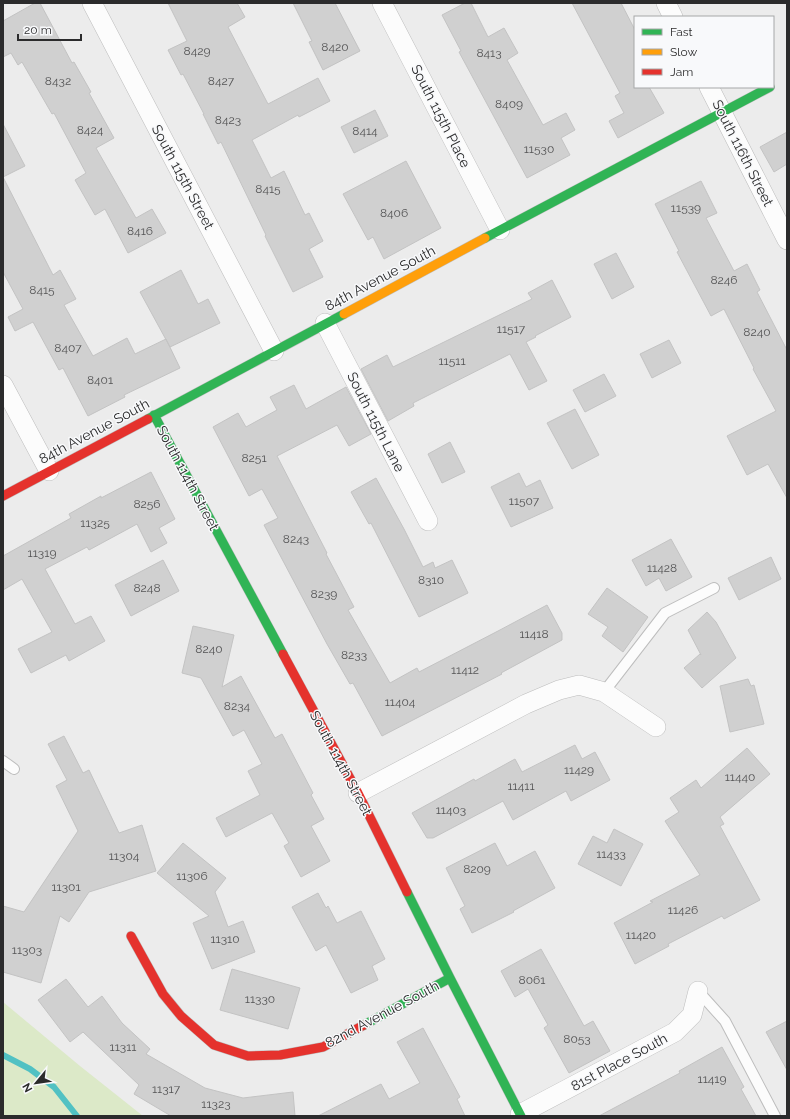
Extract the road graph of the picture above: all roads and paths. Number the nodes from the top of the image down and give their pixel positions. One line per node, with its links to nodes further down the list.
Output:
1 (92, 3): 11 (street, South 115th Street)
2 (382, 3): 8 (street, South 115th Place)
3 (666, 3): 4 (street)
4 (673, 16)
5 (710, 88): 7 (street, South 116th Street)
6 (768, 88): 7 (street, 84th Avenue South)
7 (722, 112): 8 (street, 84th Avenue South); 9 (street, South 116th Street)
8 (500, 230): 10 (street, 84th Avenue South)
9 (787, 240)
10 (325, 323): 11 (street, 84th Avenue South); 16 (street, South 115th Lane)
11 (274, 351): 13 (street, 84th Avenue South)
12 (3, 385): 14 (street)
13 (154, 415): 14 (street, 84th Avenue South); 22 (street, South 114th Street)
14 (49, 471): 15 (street, 84th Avenue South)
15 (3, 496)
16 (428, 521)
17 (714, 588): 18 (lane)
18 (604, 692): 19 (street); 22 (street)
19 (656, 727)
20 (3, 761): 21 (lane)
21 (14, 769)
22 (358, 793): 24 (street, South 114th Street)
23 (131, 936): 24 (street, 82nd Avenue South)
24 (450, 978): 26 (street, South 114th Street)
25 (698, 991): 26 (street, 81st Place South); 27 (lane)
26 (521, 1115)
27 (775, 1116)

